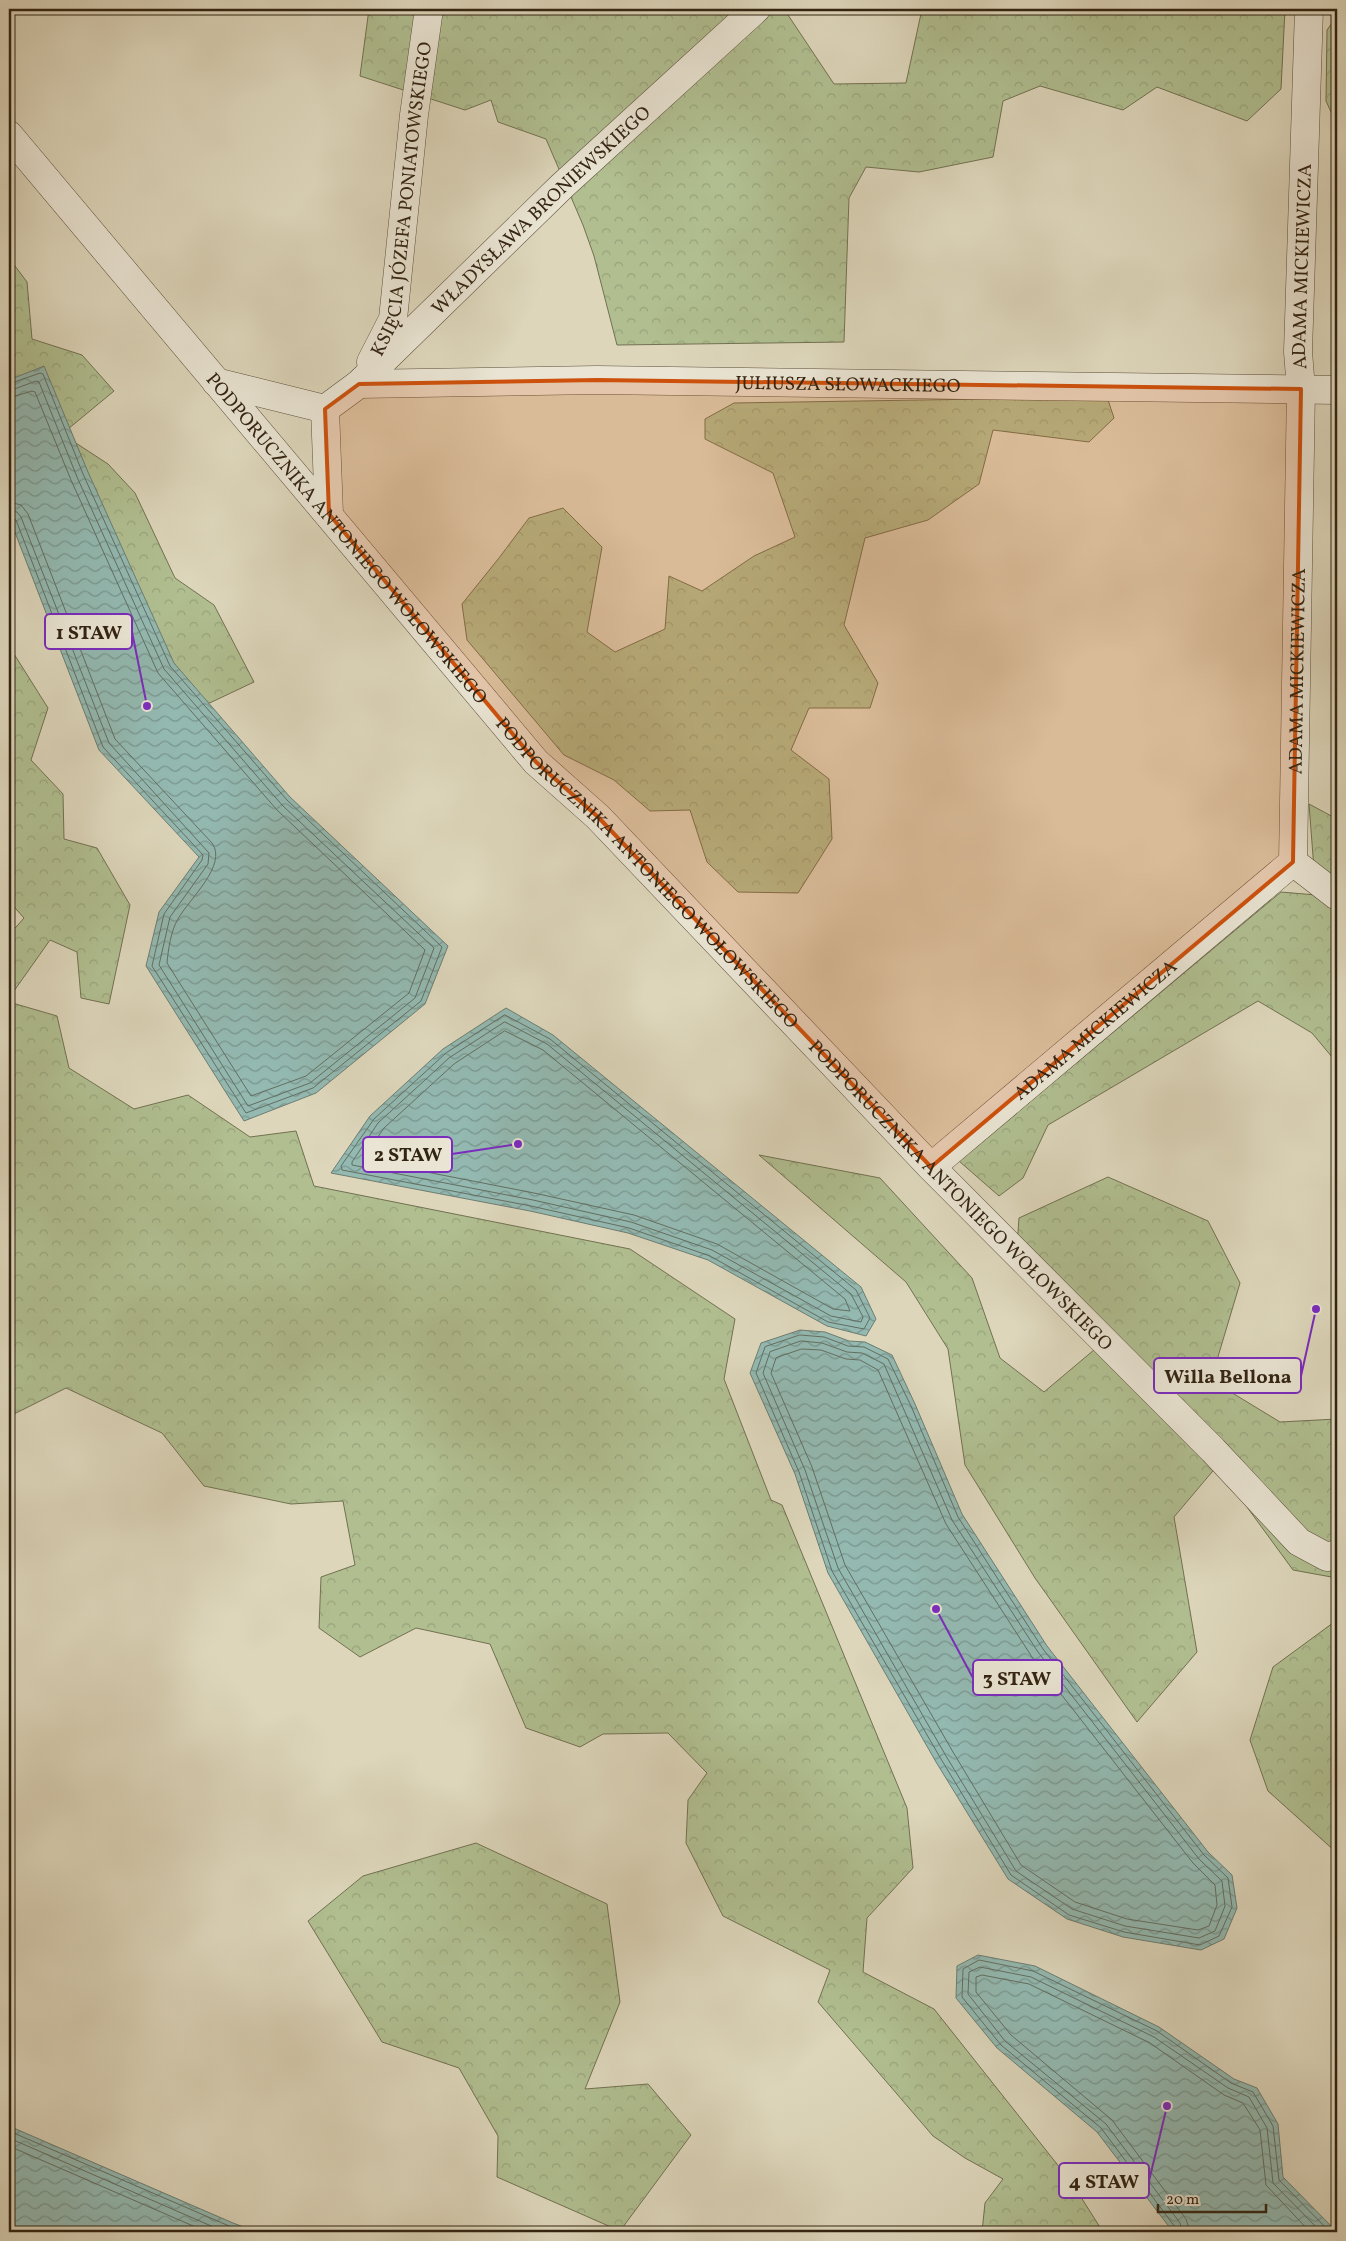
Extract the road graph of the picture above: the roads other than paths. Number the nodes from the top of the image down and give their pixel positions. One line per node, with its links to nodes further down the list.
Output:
1 (429, 9): 6 (street, KSIĘCIA JÓZEFA PONIATOWSKIEGO)
2 (756, 9): 6 (street, WŁADYSŁAWA BRONIEWSKIEGO)
3 (1309, 9): 7 (street, ADAMA MICKIEWICZA)
4 (9, 135): 5 (street, PODPORUCZNIKA ANTONIEGO WOŁOWSKIEGO)
5 (216, 382): 9 (street); 10 (street, PODPORUCZNIKA ANTONIEGO WOŁOWSKIEGO)
6 (359, 384): 7 (street, JULIUSZA SŁOWACKIEGO); 9 (street, WŁADYSŁAWA BRONIEWSKIEGO)
7 (1301, 389): 8 (street, JULIUSZA SŁOWACKIEGO); 11 (street, ADAMA MICKIEWICZA)
8 (1337, 390)
9 (325, 409): 10 (street)
10 (330, 514): 13 (street, PODPORUCZNIKA ANTONIEGO WOŁOWSKIEGO)
11 (1293, 862): 12 (street); 13 (street, ADAMA MICKIEWICZA)
12 (1337, 896)
13 (931, 1166): 14 (street, PODPORUCZNIKA ANTONIEGO WOŁOWSKIEGO)
14 (1337, 1554)

